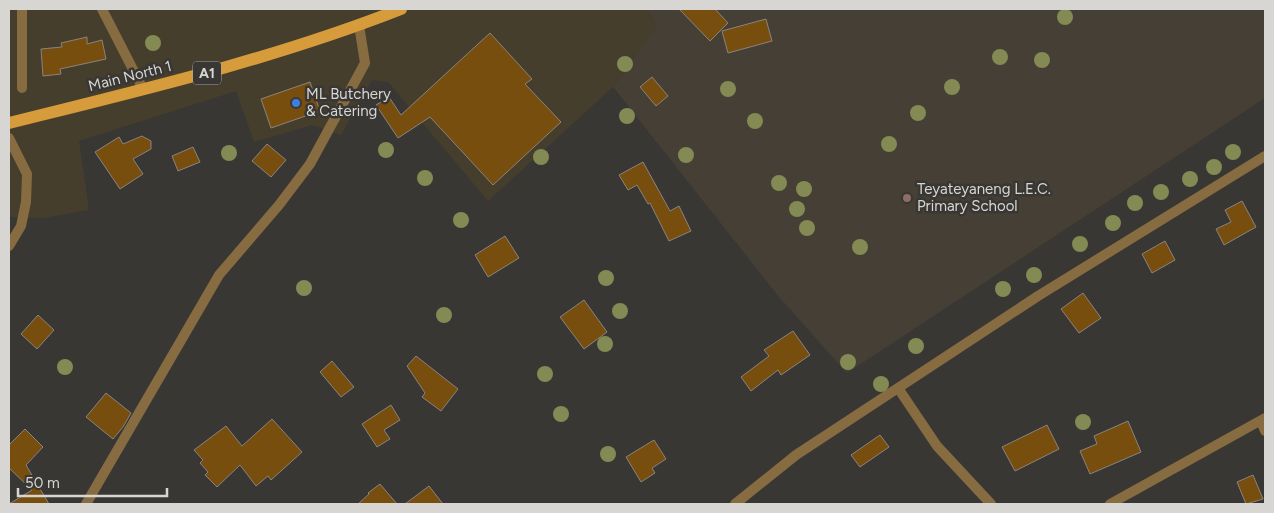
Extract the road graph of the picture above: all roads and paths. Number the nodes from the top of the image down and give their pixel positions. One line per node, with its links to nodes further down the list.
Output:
1 (22, 9): 5 (street)
2 (102, 9): 6 (street)
3 (401, 9): 4 (main road, Main North 1 / A1)
4 (359, 25): 6 (main road, Main North 1 / A1); 14 (street)
5 (22, 88)
6 (143, 89): 7 (main road, Main North 1 / A1)
7 (9, 123)
8 (9, 138): 10 (street)
9 (1265, 156): 11 (street)
10 (9, 246)
11 (898, 388): 15 (street); 16 (street)
12 (1263, 419): 13 (street); 17 (street)
13 (1265, 431)
14 (86, 504)
15 (735, 504)
16 (991, 504)
17 (1110, 504)

